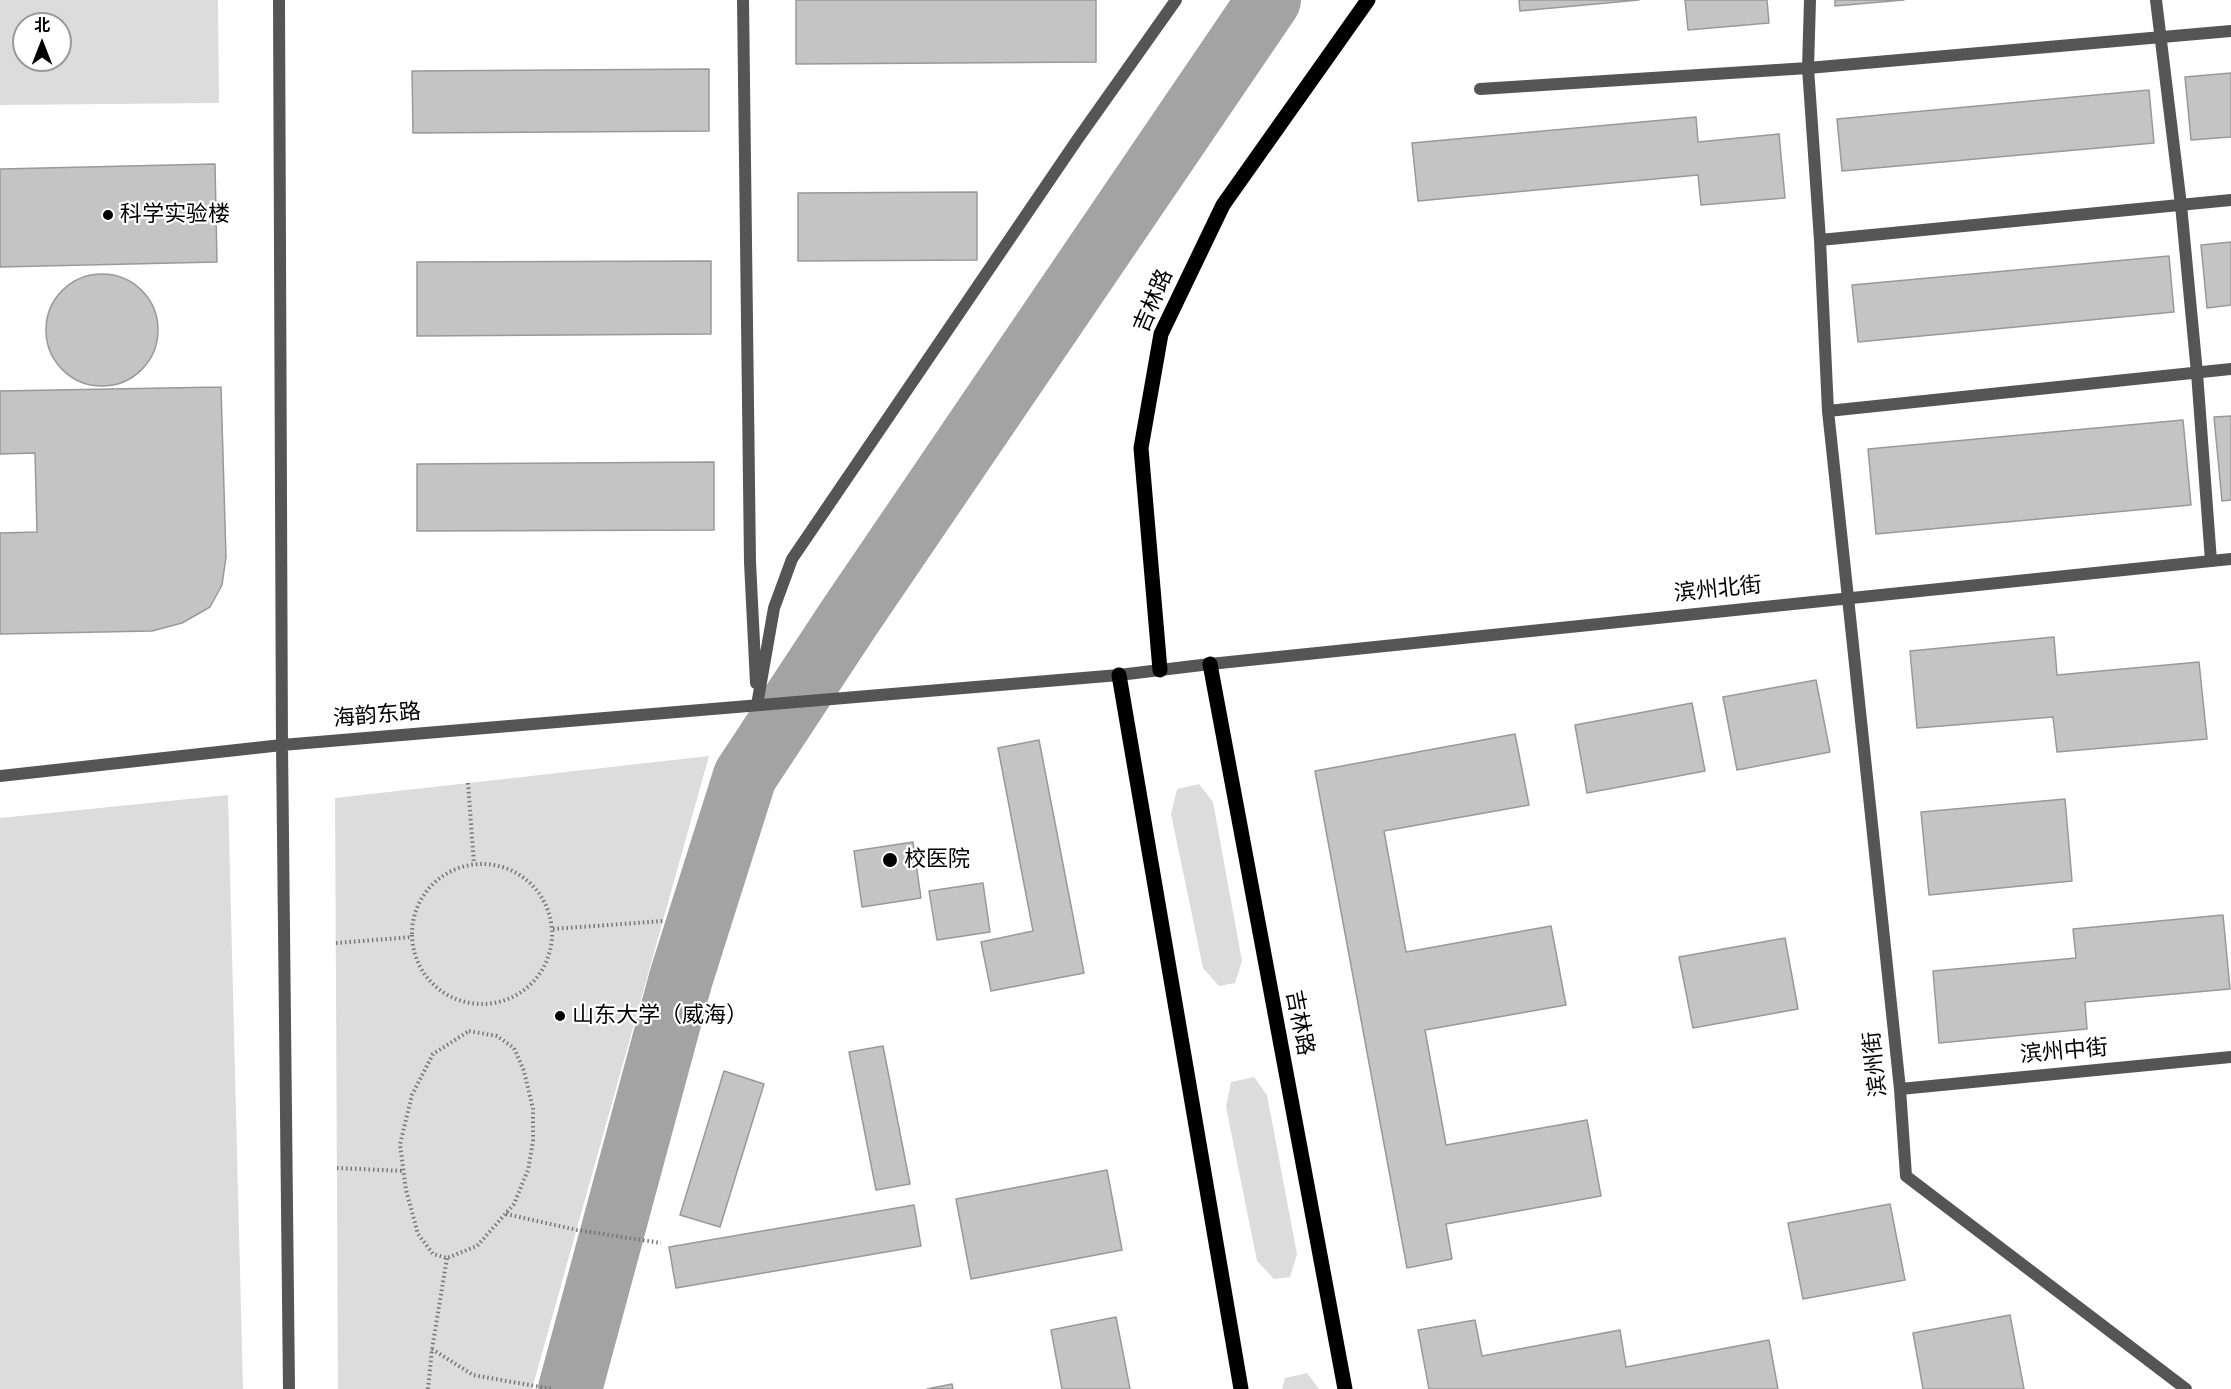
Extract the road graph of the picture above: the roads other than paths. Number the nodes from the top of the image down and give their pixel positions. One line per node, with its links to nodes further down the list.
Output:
1 (279, 0): 24 (street)
2 (743, 0): 23 (street)
3 (1176, 0): 23 (street)
4 (1368, 0): 21 (main road, 吉林路)
5 (1810, 0): 9 (street, 滨州街)
6 (2156, 0): 8 (street)
7 (2231, 31): 8 (street)
8 (2160, 39): 9 (street); 12 (street)
9 (1808, 68): 10 (street); 13 (street, 滨州街)
10 (1480, 89)
11 (2231, 200): 12 (street)
12 (2181, 205): 13 (street); 15 (street)
13 (1820, 240): 16 (street, 滨州街)
14 (2231, 369): 15 (street)
15 (2197, 373): 16 (street); 18 (street)
16 (1828, 411): 19 (street, 滨州街)
17 (2231, 559): 18 (street, 滨州北街)
18 (2211, 561): 19 (street, 滨州北街)
19 (1848, 598): 20 (street, 滨州北街); 27 (street, 滨州街)
20 (1210, 664): 21 (street, 滨州北街); 30 (main road, 吉林路)
21 (1160, 670): 22 (street, 滨州北街)
22 (1119, 675): 23 (street, 海韵东路); 29 (main road)
23 (757, 705): 24 (street, 海韵东路)
24 (282, 745): 25 (street, 海韵东路); 28 (street)
25 (0, 776)
26 (2231, 1058): 27 (street, 滨州中街)
27 (1900, 1089): 31 (street, 滨州街)
28 (289, 1389)
29 (1241, 1389)
30 (1346, 1389)
31 (2186, 1389)

